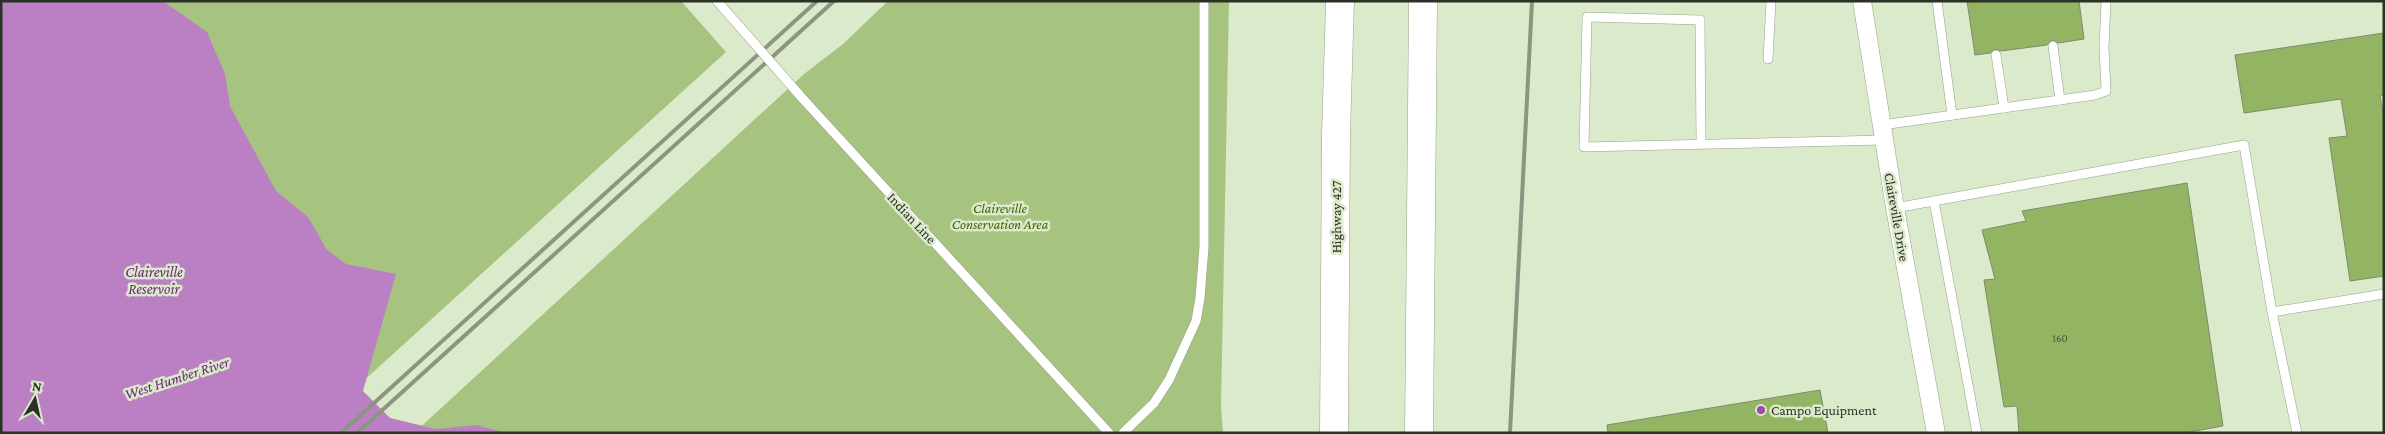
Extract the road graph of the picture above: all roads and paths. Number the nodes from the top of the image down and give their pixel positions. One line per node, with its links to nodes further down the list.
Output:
1 (717, 1): 21 (lane, Indian Line, bridge)
2 (1204, 1): 22 (lane)
3 (1340, 1): 23 (highway, Highway 427)
4 (1423, 1): 24 (highway)
5 (1771, 1): 11 (lane)
6 (1862, 1): 15 (street, Claireville Drive)
7 (1937, 1): 14 (lane)
8 (2106, 1): 12 (lane)
9 (2053, 46): 12 (lane)
10 (1996, 54): 13 (lane)
11 (1768, 59)
12 (2060, 100): 13 (lane)
13 (2004, 108): 14 (lane)
14 (1952, 115): 15 (lane)
15 (1883, 132): 16 (lane); 18 (street, Claireville Drive)
16 (1701, 144): 16 (lane)
17 (1934, 201): 18 (lane); 20 (lane); 26 (lane)
18 (1895, 208): 25 (street, Claireville Drive)
19 (2384, 294): 20 (lane)
20 (2272, 312): 27 (lane)
21 (1109, 433)
22 (1123, 433)
23 (1334, 433)
24 (1419, 433)
25 (1936, 433)
26 (1977, 433)
27 (2297, 433)

